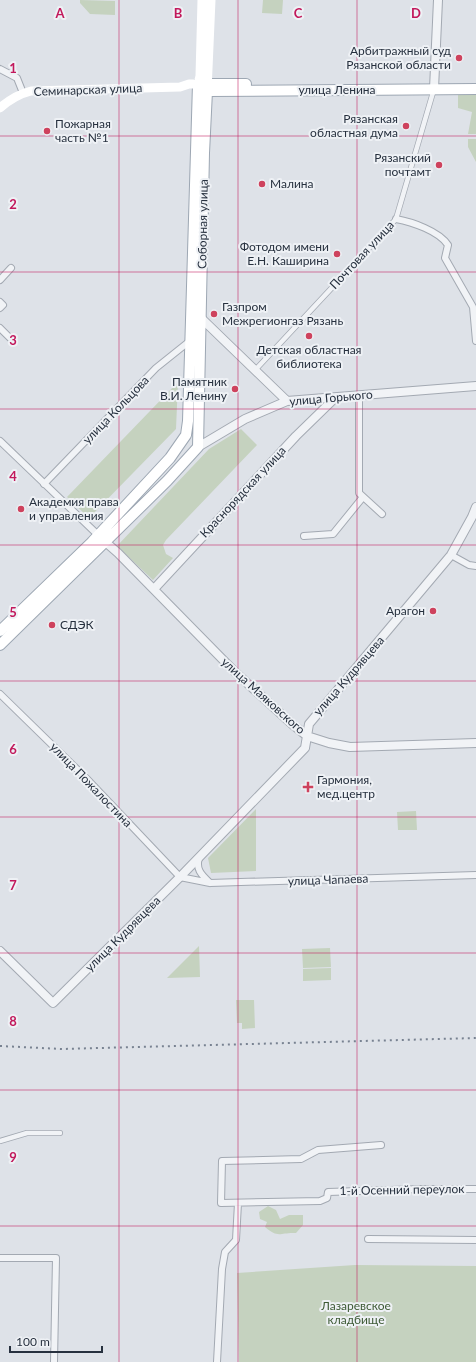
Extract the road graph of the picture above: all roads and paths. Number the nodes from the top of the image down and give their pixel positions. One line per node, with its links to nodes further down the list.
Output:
1 (202, 0): 7 (main road, Соборная улица)
2 (211, 0): 7 (main road, Соборная улица)
3 (438, 0): 6 (street, Почтовая улица)
4 (0, 69): 9 (street)
5 (476, 83): 6 (main road, улица Ленина)
6 (434, 86): 7 (main road, улица Ленина); 8 (main road, улица Ленина); 11 (street, Почтовая улица)
7 (203, 87): 9 (main road, Семинарская улица); 16 (main road, Соборная улица); 19 (main road, Соборная улица)
8 (476, 89)
9 (23, 93): 10 (main road, Семинарская улица)
10 (0, 108)
11 (396, 218): 20 (street); 21 (street, Почтовая улица)
12 (10, 268): 13 (street)
13 (0, 280)
14 (0, 302): 15 (street)
15 (0, 308)
16 (201, 318): 25 (street); 27 (main road, Соборная улица)
17 (0, 328): 18 (street)
18 (11, 338)
19 (191, 340): 28 (street, улица Кольцова); 33 (main road, Соборная улица)
20 (476, 341)
21 (258, 367)
22 (476, 386): 23 (street, улица Горького)
23 (359, 395): 24 (street, улица Горького); 29 (street)
24 (335, 398): 25 (street, улица Горького); 36 (street, Краснорядская улица)
25 (287, 401): 27 (street, улица Горького)
26 (0, 441): 28 (street)
27 (198, 447): 33 (main road)
28 (44, 484): 33 (street)
29 (363, 497): 31 (street); 32 (street)
30 (476, 507): 34 (street, улица Кудрявцева)
31 (382, 514)
32 (304, 536)
33 (101, 538): 36 (street, улица Маяковского); 37 (main road); 38 (main road)
34 (451, 556): 35 (street); 40 (street, улица Кудрявцева)
35 (476, 566)
36 (154, 589): 40 (street, улица Маяковского)
37 (0, 631)
38 (0, 645)
39 (0, 694): 45 (street, улица Пожалостина)
40 (307, 736): 41 (street, улица Маяковского); 42 (street, улица Кудрявцева)
41 (476, 743)
42 (200, 856): 43 (street, улица Кудрявцева); 47 (street)
43 (191, 865): 45 (street, улица Кудрявцева); 46 (street)
44 (476, 875): 47 (street, улица Чапаева)
45 (180, 877): 46 (street, улица Чапаева); 48 (street, улица Кудрявцева)
46 (197, 880): 47 (street, улица Чапаева)
47 (210, 884)
48 (0, 951)
49 (60, 1134): 50 (street)
50 (0, 1141)
51 (381, 1145): 53 (street)
52 (476, 1189): 53 (street, 1-й Осенний переулок)
53 (238, 1203): 58 (street)
54 (368, 1239): 55 (street)
55 (476, 1240)
56 (0, 1258): 57 (street)
57 (54, 1362)
58 (218, 1362)

